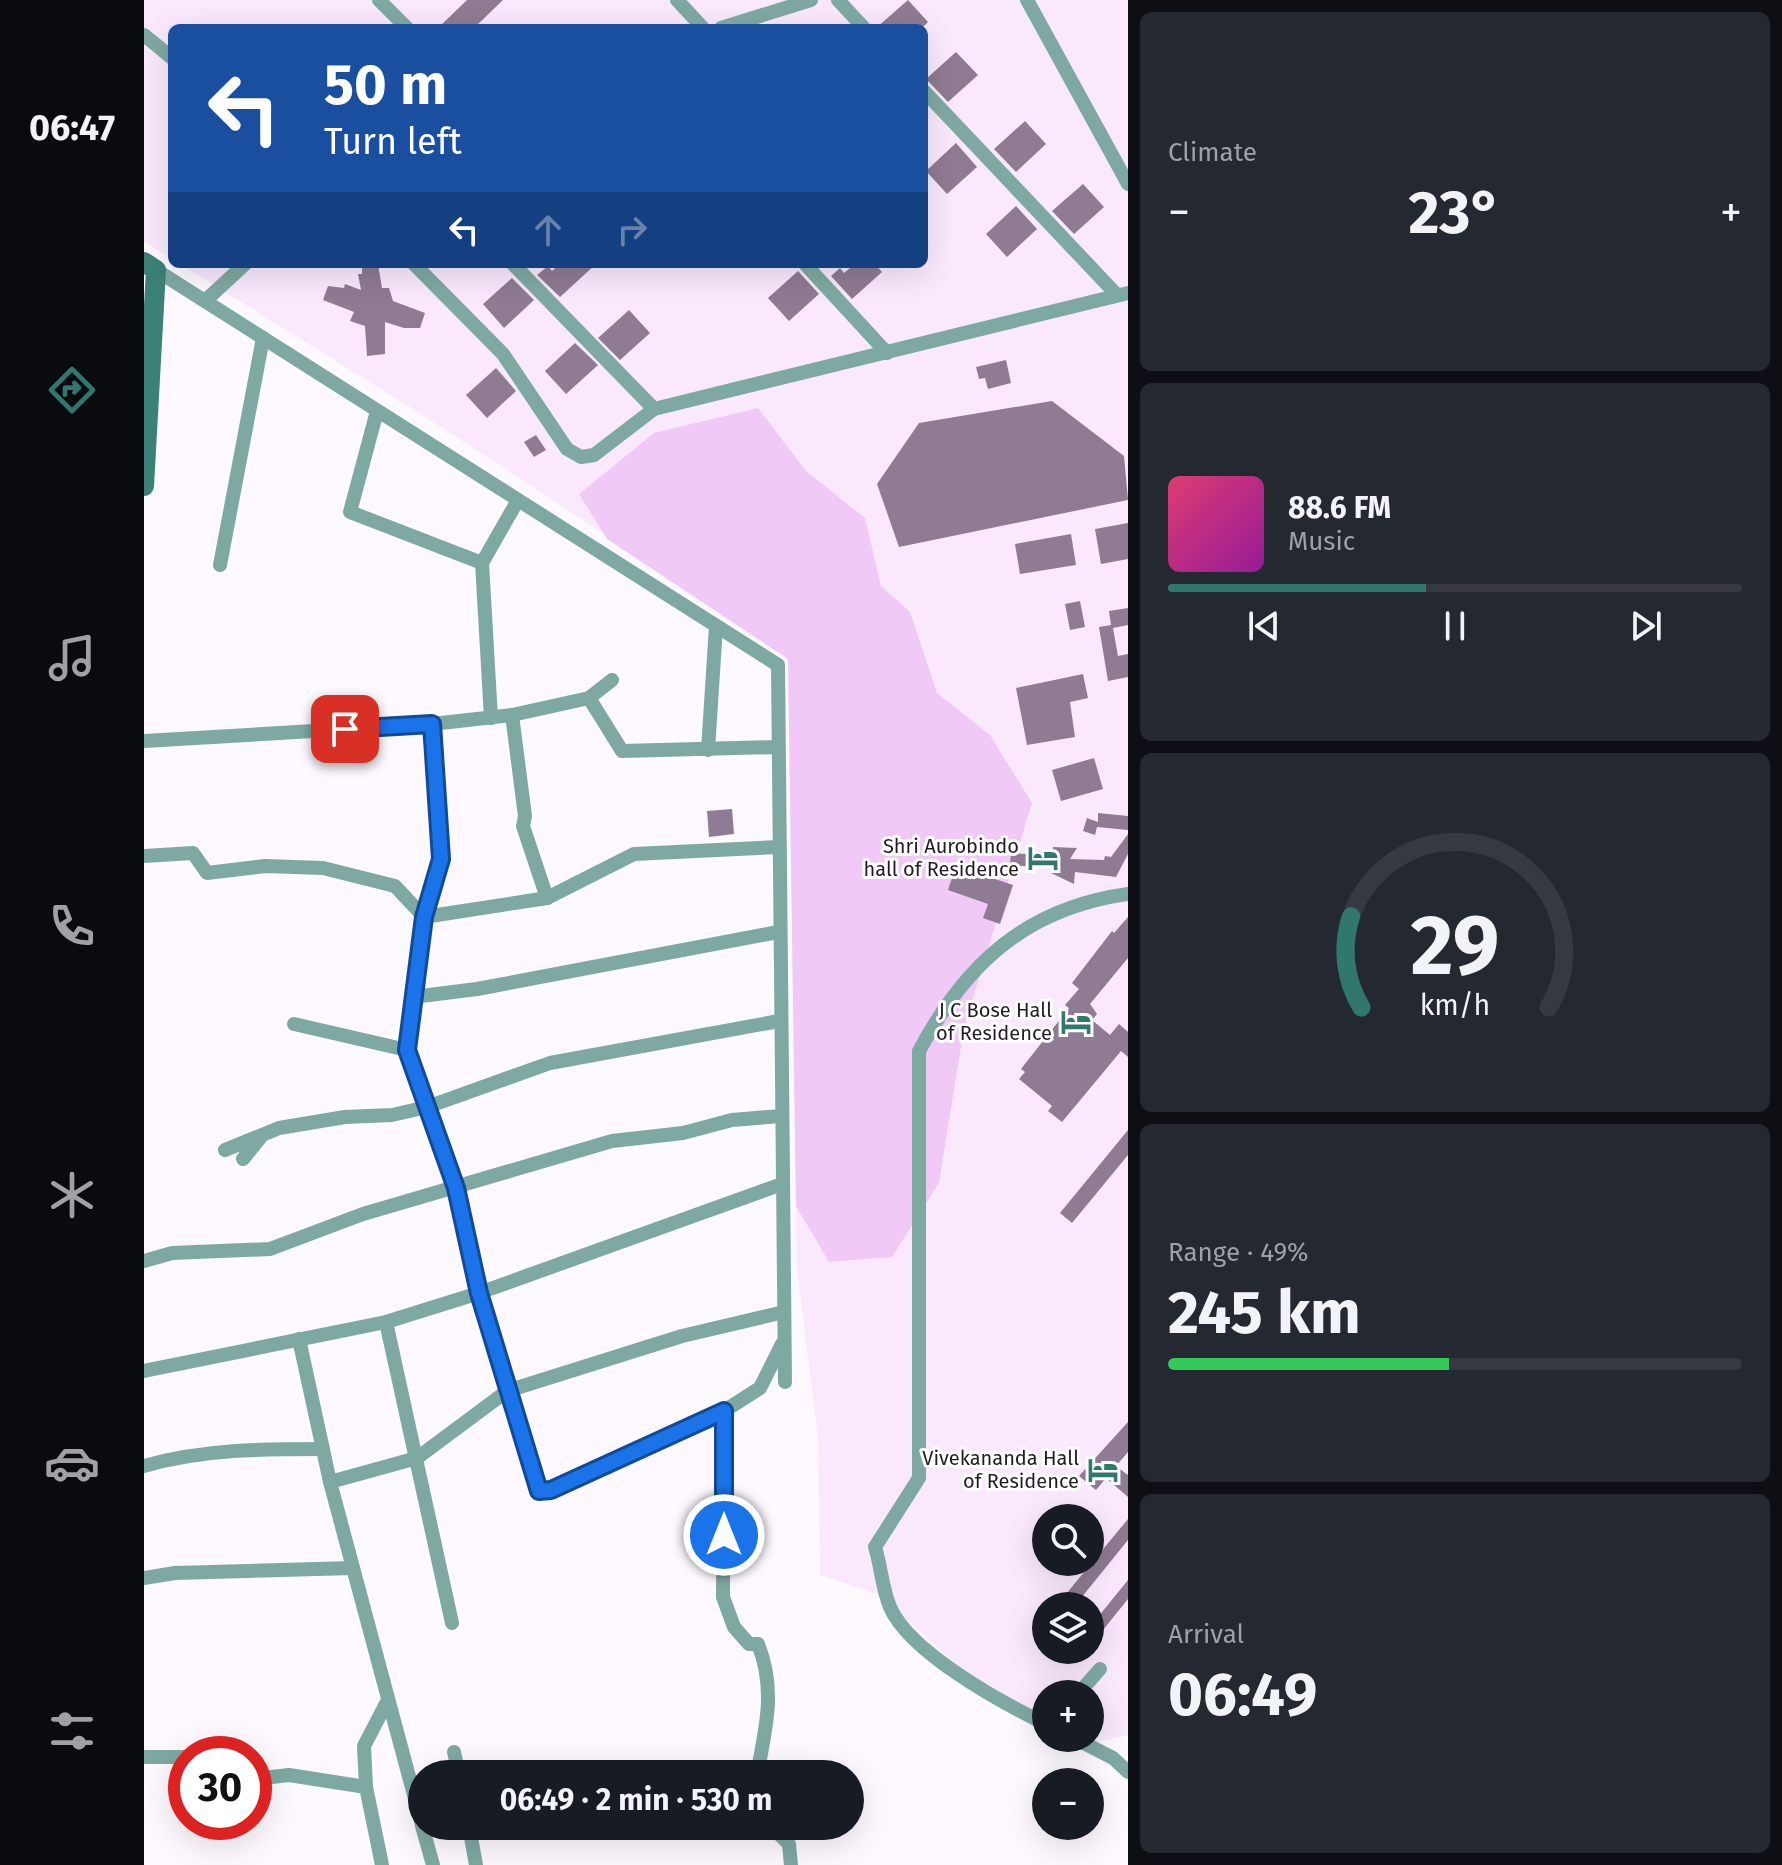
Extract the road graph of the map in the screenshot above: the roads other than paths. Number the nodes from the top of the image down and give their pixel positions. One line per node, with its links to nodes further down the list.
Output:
1 (379, 0): 6 (street)
2 (677, 0): 7 (street)
3 (811, 0): 8 (street)
4 (838, 0): 9 (street)
5 (1027, 0): 13 (street)
6 (403, 24)
7 (699, 24)
8 (734, 24)
9 (860, 24)
10 (144, 35): 11 (street)
11 (168, 55)
12 (928, 95): 19 (street)
13 (1128, 184)
14 (150, 266): 20 (street); 23 (street)
15 (241, 268): 20 (street)
16 (418, 268): 24 (street)
17 (517, 268): 24 (street)
18 (809, 268): 22 (street)
19 (1122, 294): 22 (street)
20 (205, 301): 21 (street)
21 (263, 338): 25 (street); 29 (street)
22 (887, 353): 24 (street)
23 (146, 406): 26 (street)
24 (654, 409)
25 (377, 411): 27 (street); 28 (street)
26 (144, 486)
27 (518, 500): 28 (street); 30 (street)
28 (482, 563): 34 (street)
29 (220, 565)
30 (716, 626): 37 (street); 38 (street)
31 (612, 680): 32 (street)
32 (589, 698): 33 (street); 38 (street)
33 (512, 715): 34 (street); 42 (street)
34 (491, 718): 35 (street)
35 (432, 724): 36 (street); 43 (street)
36 (144, 741)
37 (778, 747): 38 (street); 39 (street)
38 (708, 750)
39 (778, 847): 42 (street); 44 (street)
40 (144, 856): 43 (street)
41 (1128, 894): 76 (street)
42 (547, 898): 43 (street)
43 (424, 917): 45 (street)
44 (778, 932): 45 (street); 46 (street)
45 (413, 997): 48 (street)
46 (779, 1021): 49 (street); 50 (street)
47 (294, 1024): 48 (street)
48 (407, 1050): 49 (street)
49 (427, 1107): 51 (street); 55 (street)
50 (781, 1116): 54 (street); 55 (street)
51 (263, 1134): 52 (street); 53 (street)
52 (225, 1150)
53 (243, 1159)
54 (782, 1184): 57 (street); 58 (street)
55 (456, 1188): 56 (street); 57 (street)
56 (144, 1261)
57 (479, 1293): 59 (street); 64 (street)
58 (784, 1312): 61 (street); 64 (street)
59 (386, 1322): 60 (street); 67 (street)
60 (299, 1339): 62 (street); 66 (street)
61 (784, 1340): 63 (street); 65 (street)
62 (144, 1371)
63 (785, 1382)
64 (507, 1391): 65 (street); 67 (street)
65 (724, 1411): 82 (street)
66 (323, 1449): 68 (street); 69 (street)
67 (417, 1458): 69 (street); 72 (street)
68 (144, 1466)
69 (330, 1482): 70 (street)
70 (353, 1568): 71 (street); 75 (street)
71 (144, 1578)
72 (452, 1623)
73 (1100, 1669): 74 (street)
74 (1090, 1680)
75 (388, 1700): 84 (street); 86 (street)
76 (1032, 1718)
77 (454, 1752): 81 (street)
78 (1101, 1752): 83 (street)
79 (144, 1757): 80 (street)
80 (168, 1757)
81 (456, 1760)
82 (760, 1760)
83 (1128, 1772)
84 (408, 1774)
85 (272, 1777): 86 (street)
86 (366, 1787): 90 (street)
87 (426, 1840): 91 (street)
88 (472, 1840): 92 (street)
89 (785, 1840): 93 (street)
90 (382, 1865)
91 (433, 1865)
92 (476, 1865)
93 (791, 1865)

